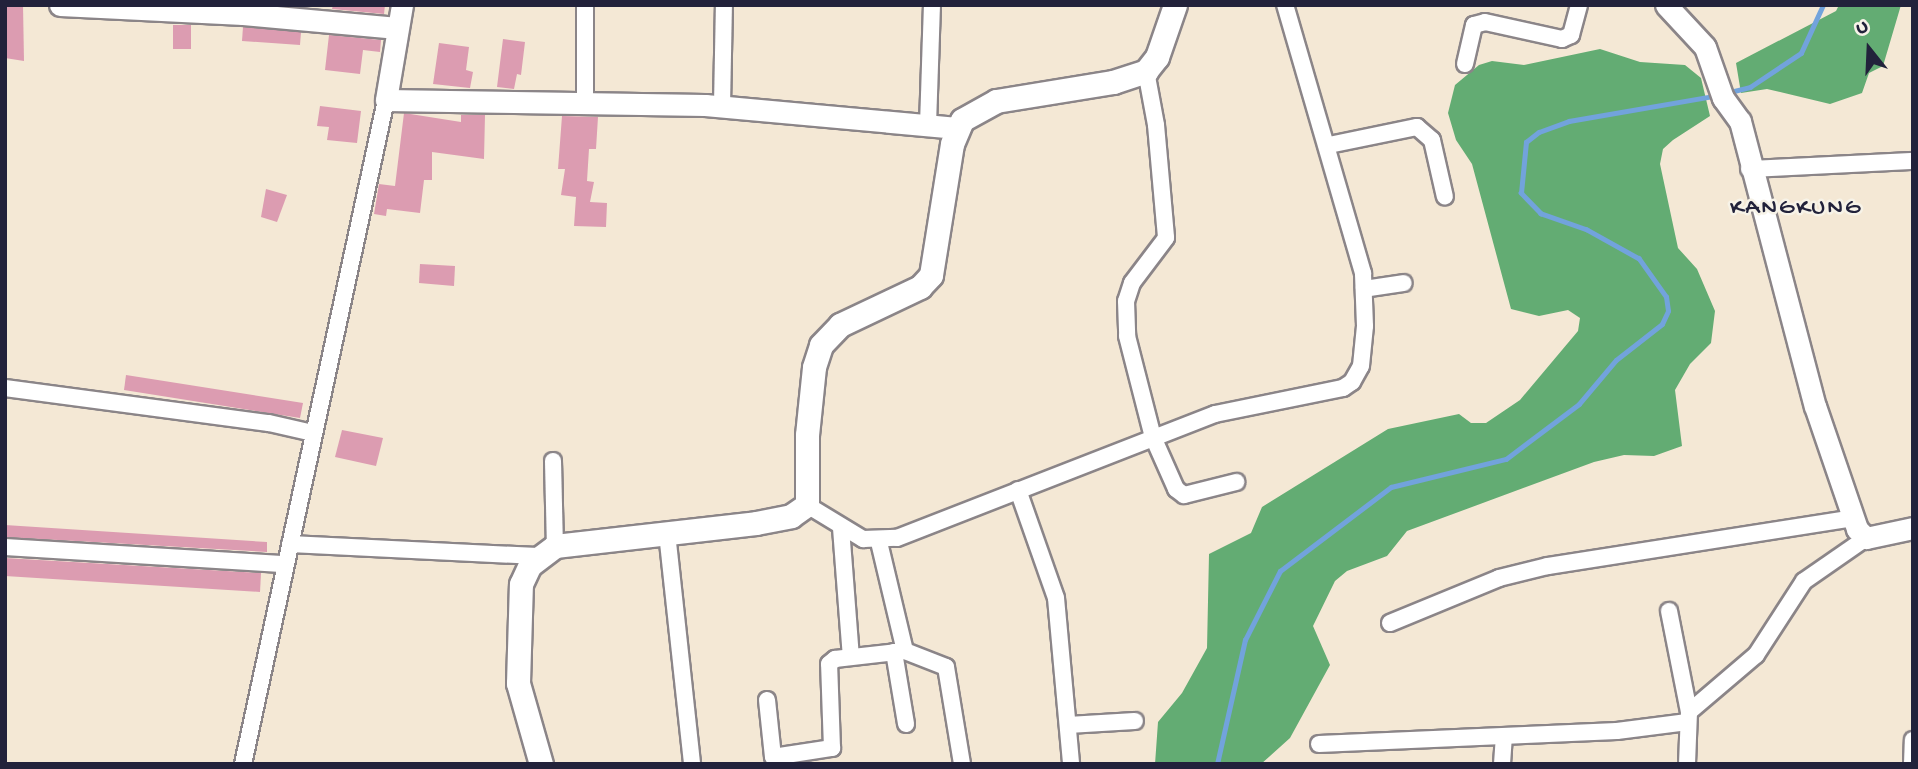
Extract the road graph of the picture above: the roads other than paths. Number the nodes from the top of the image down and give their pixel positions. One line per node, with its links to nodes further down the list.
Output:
1 (60, 5): 10 (street)
2 (402, 5): 11 (street)
3 (585, 5): 15 (street)
4 (724, 5): 16 (street)
5 (932, 5): 17 (street)
6 (1175, 5): 13 (main road)
7 (1286, 5): 19 (street)
8 (1579, 5): 12 (street)
9 (1666, 5): 21 (street)
10 (182, 8): 11 (street)
11 (397, 28): 14 (street)
12 (1465, 64)
13 (1146, 71): 18 (main road); 27 (street)
14 (386, 100): 15 (street); 26 (street)
15 (585, 105): 16 (street)
16 (722, 106): 17 (street)
17 (928, 125): 18 (street)
18 (957, 128): 31 (main road)
19 (1329, 145): 22 (street); 24 (street)
20 (1913, 161): 21 (street)
21 (1749, 169): 32 (street)
22 (1445, 197)
23 (1404, 282): 24 (street)
24 (1364, 289): 27 (street)
25 (5, 388): 26 (street)
26 (313, 433): 38 (street)
27 (1153, 437): 29 (street); 30 (street)
28 (553, 461): 40 (street)
29 (1236, 482)
30 (1018, 490): 37 (street); 50 (street)
31 (807, 505): 33 (street); 35 (main road)
32 (1853, 518): 36 (street); 43 (street)
33 (841, 528): 37 (street); 45 (street)
34 (1913, 528): 36 (street)
35 (667, 533): 40 (main road); 56 (street)
36 (1866, 538): 47 (street)
37 (879, 542): 44 (street)
38 (290, 544): 40 (street); 41 (street)
39 (5, 547): 41 (street)
40 (547, 551): 55 (main road)
41 (285, 564): 54 (street)
42 (1669, 611): 47 (street)
43 (1390, 624)
44 (900, 652): 45 (street); 49 (street); 57 (street)
45 (850, 657): 46 (street)
46 (767, 700)
47 (1688, 717): 51 (street); 60 (street)
48 (1135, 721): 50 (street)
49 (906, 724)
50 (1068, 725): 58 (street)
51 (1504, 737): 53 (street); 59 (street)
52 (1913, 740): 61 (street)
53 (1319, 744)
54 (243, 764)
55 (541, 764)
56 (692, 764)
57 (962, 764)
58 (1071, 764)
59 (1502, 764)
60 (1687, 764)
61 (1912, 764)

